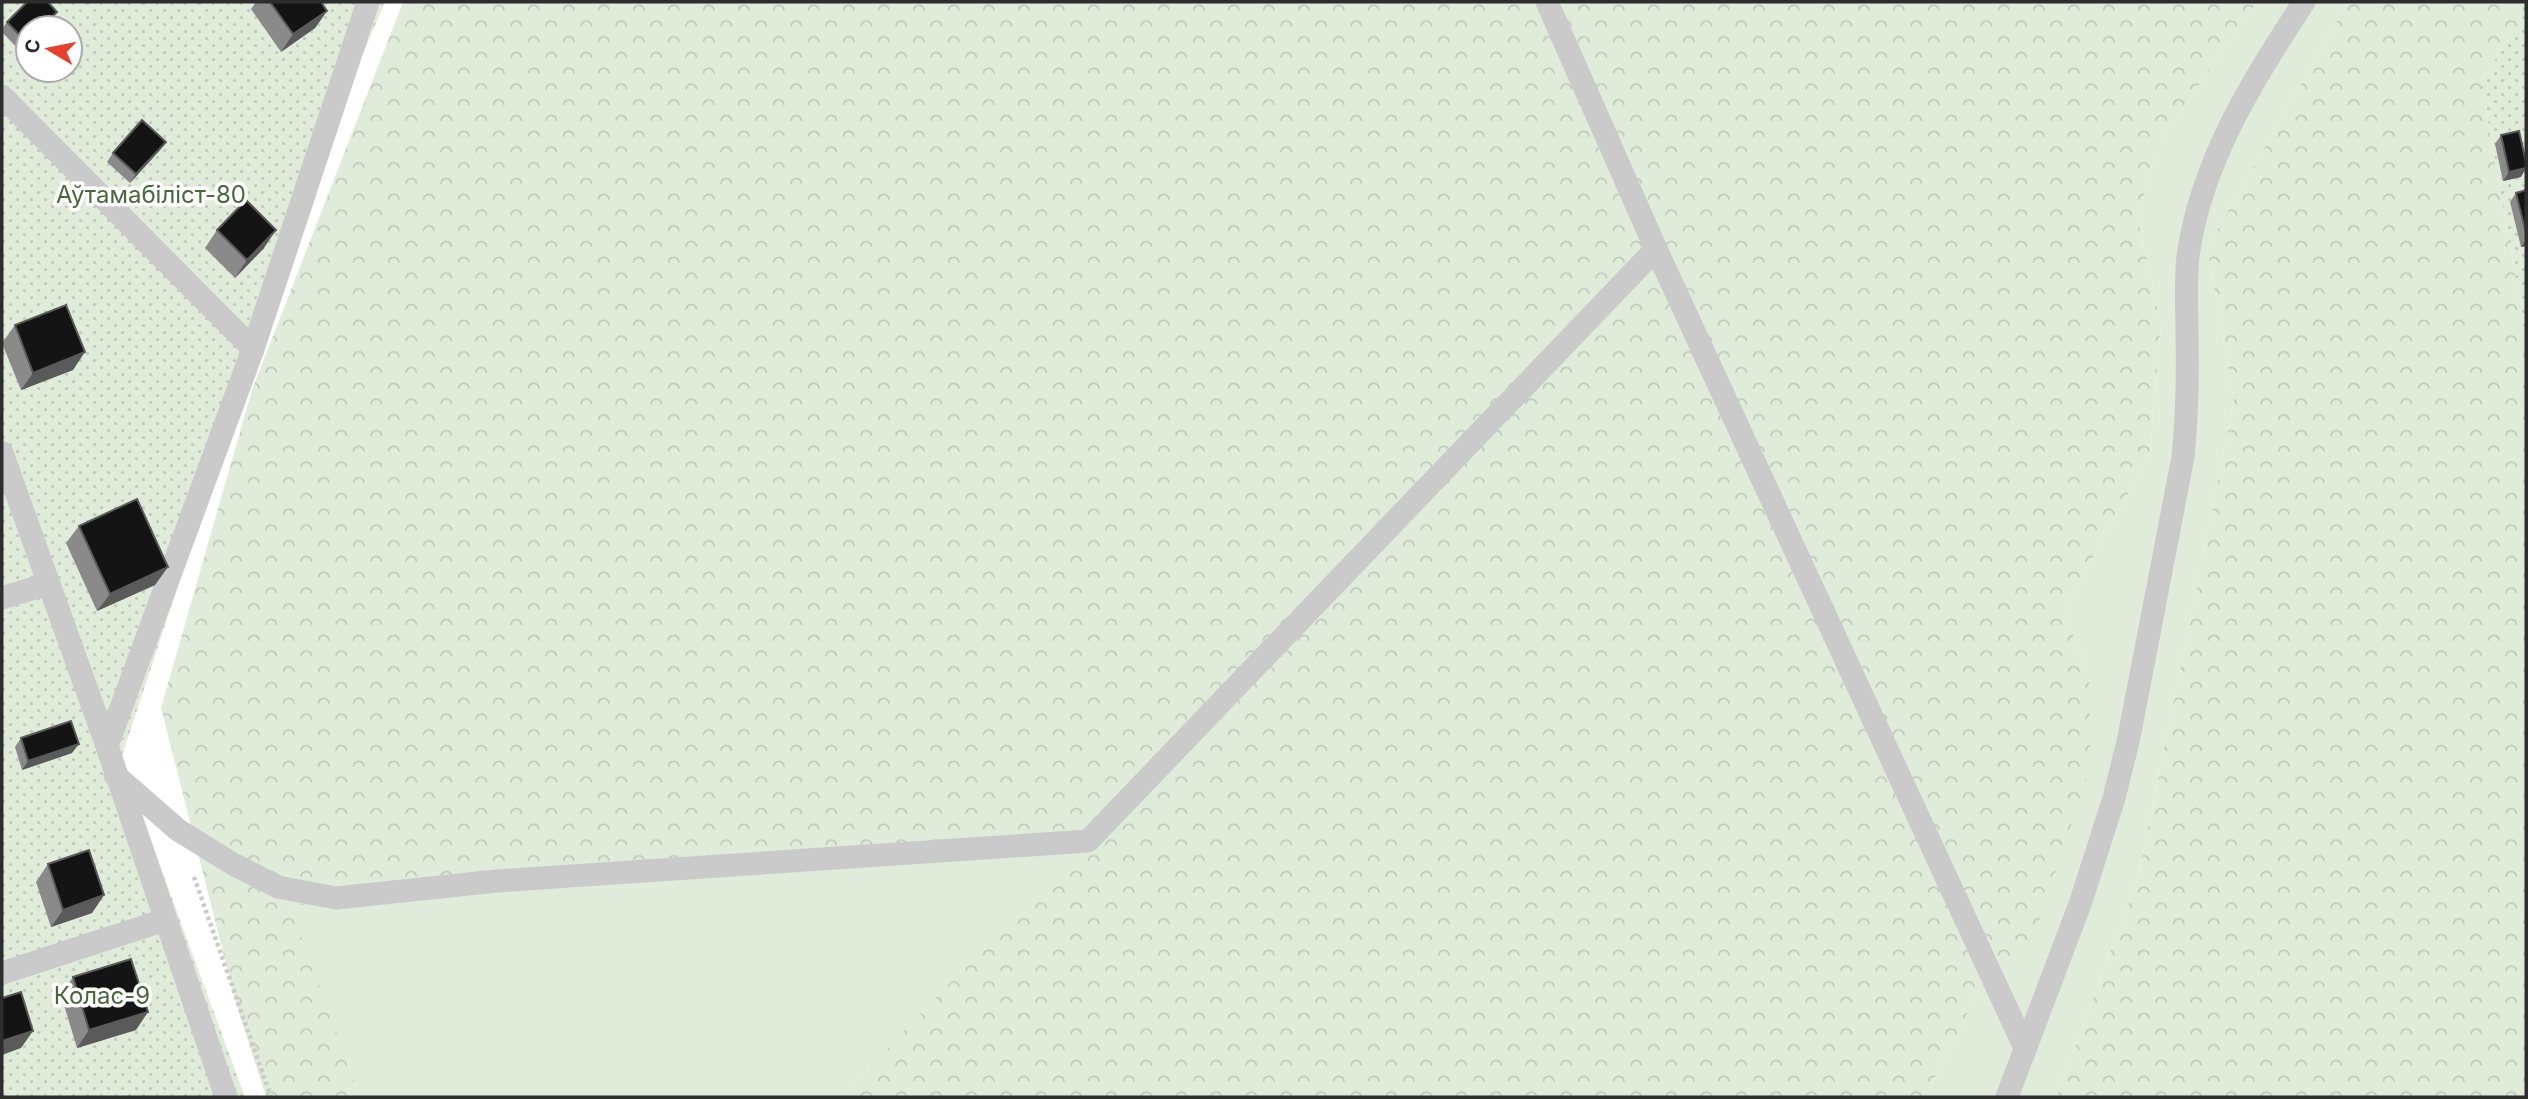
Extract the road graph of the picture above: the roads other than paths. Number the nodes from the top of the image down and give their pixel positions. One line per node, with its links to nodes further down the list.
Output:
1 (350, 2): 4 (lane)
2 (1547, 2): 6 (lane)
3 (2304, 2): 15 (lane)
4 (364, 12): 7 (lane)
5 (2, 96): 7 (lane)
6 (1656, 249): 12 (lane); 15 (lane)
7 (253, 349): 11 (lane)
8 (2, 453): 9 (lane)
9 (47, 583): 10 (lane); 11 (lane)
10 (2, 598)
11 (107, 746): 12 (lane)
12 (115, 775): 13 (lane)
13 (165, 920): 14 (lane); 16 (lane)
14 (2, 973)
15 (2025, 1048): 17 (lane)
16 (226, 1097)
17 (2007, 1097)

